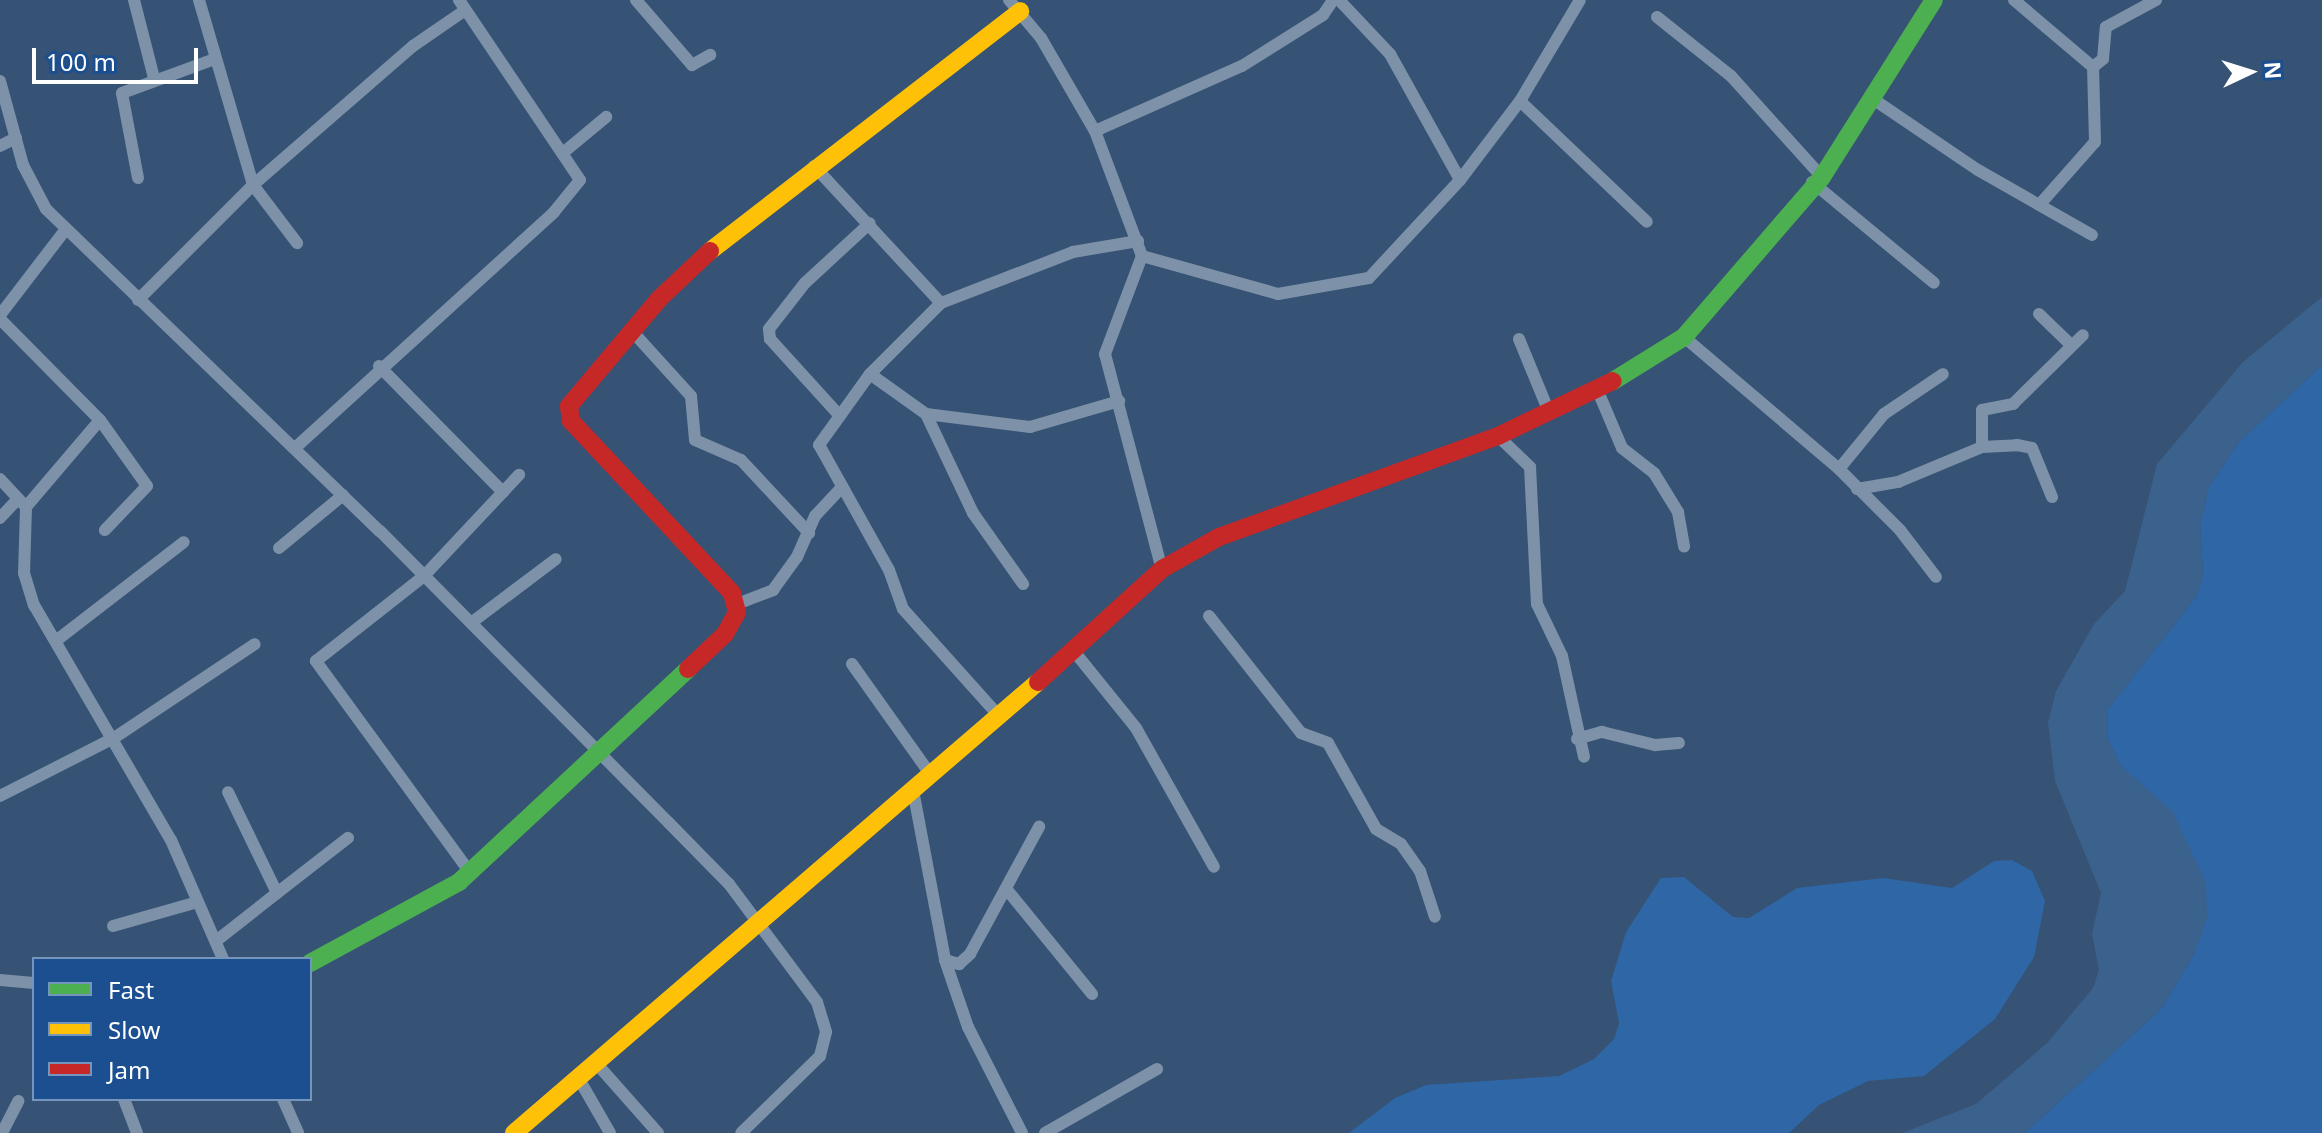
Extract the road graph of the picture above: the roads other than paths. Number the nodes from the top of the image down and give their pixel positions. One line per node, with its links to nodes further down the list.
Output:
1 (134, 0): 16 (street)
2 (199, 0): 14 (street)
3 (636, 0): 13 (street)
4 (1333, 0): 21 (street)
5 (1339, 0): 28 (street)
6 (1580, 0): 19 (street)
7 (1934, 0): 18 (street)
8 (2014, 0): 15 (street)
9 (2156, 0): 15 (street)
10 (461, 6): 24 (street); 29 (street)
11 (1014, 6): 21 (street); 25 (street)
12 (1657, 17): 27 (street)
13 (710, 55)
14 (215, 59): 16 (street); 29 (street)
15 (2093, 67): 30 (street)
16 (154, 78): 26 (street)
17 (0, 81): 22 (street)
18 (1870, 97): 27 (street); 30 (street)
19 (1520, 101): 28 (street); 31 (street)
20 (606, 117): 24 (street)
21 (1095, 131): 35 (street)
22 (16, 138): 23 (street); 33 (street)
23 (0, 146)
24 (564, 152): 48 (street)
25 (814, 166): 32 (street); 43 (street)
26 (138, 178)
27 (1817, 179): 38 (street); 45 (street)
28 (1460, 180): 37 (street)
29 (253, 185): 36 (street); 39 (street)
30 (2041, 203): 34 (street)
31 (1647, 222)
32 (870, 223): 40 (street); 55 (street)
33 (66, 229): 39 (street); 42 (street)
34 (2092, 235)
35 (1138, 241): 37 (street); 40 (street)
36 (297, 243)
37 (1142, 256): 52 (street)
38 (1934, 283)
39 (138, 300): 59 (street)
40 (941, 303): 49 (street)
41 (2039, 314): 47 (street)
42 (0, 317): 56 (street)
43 (632, 331): 71 (street); 80 (street)
44 (2083, 335): 47 (street)
45 (1684, 337): 51 (street); 60 (street)
46 (1519, 339): 53 (street)
47 (2070, 344): 58 (street)
48 (379, 366): 59 (street); 65 (street)
49 (870, 374): 54 (street); 55 (street)
50 (1943, 374): 60 (street)
51 (1597, 389): 53 (street); 73 (street)
52 (1119, 401): 54 (street); 76 (street)
53 (1549, 412): 57 (street)
54 (926, 414): 79 (street)
55 (839, 415): 63 (street)
56 (100, 420): 68 (street); 70 (street)
57 (1498, 436): 76 (street); 89 (street)
58 (1982, 447): 64 (street); 67 (street)
59 (295, 448): 66 (street)
60 (1839, 469): 64 (street)
61 (519, 475): 65 (street)
62 (0, 479): 68 (street)
63 (842, 487): 71 (street); 87 (street)
64 (1857, 489): 78 (street)
65 (503, 492): 77 (street)
66 (343, 495): 74 (street); 77 (street)
67 (2052, 497)
68 (22, 503): 69 (street); 83 (street)
69 (0, 518)
70 (105, 530)
71 (809, 533): 80 (street)
72 (184, 542): 83 (street)
73 (1684, 546)
74 (279, 548)
75 (556, 559): 82 (street)
76 (1162, 569): 85 (street)
77 (424, 576): 82 (street); 100 (street)
78 (1936, 577)
79 (1023, 584)
80 (737, 604): 91 (street)
81 (1209, 616): 104 (street)
82 (471, 623): 91 (street)
83 (57, 640): 88 (street)
84 (255, 644): 88 (street)
85 (1073, 650): 87 (street); 99 (street)
86 (852, 664): 93 (street)
87 (999, 716): 93 (street)
88 (114, 738): 96 (street); 103 (street)
89 (1577, 739): 90 (street); 92 (street)
90 (1679, 743)
91 (601, 754): 100 (street); 105 (street)
92 (1584, 757)
93 (931, 775): 94 (street)
94 (913, 790): 105 (street); 109 (street)
95 (228, 792): 102 (street)
96 (0, 796)
97 (1039, 827): 101 (street)
98 (348, 838): 102 (street)
99 (1214, 867)
100 (469, 871): 110 (street)
101 (1008, 891): 109 (street); 113 (street)
102 (277, 893): 107 (street)
103 (198, 902): 106 (street); 107 (street)
104 (1435, 917)
105 (759, 922): 114 (street); 126 (street)
106 (113, 926)
107 (216, 941): 108 (street)
108 (222, 957)
109 (945, 960): 127 (street)
110 (312, 962)
111 (0, 980): 112 (street)
112 (32, 983)
113 (1092, 994)
114 (597, 1064): 116 (street); 125 (street)
115 (1157, 1069): 128 (street)
116 (579, 1079): 123 (street); 124 (street)
117 (18, 1101): 120 (street)
118 (125, 1101): 121 (street)
119 (284, 1101): 122 (street)
120 (2, 1133)
121 (137, 1133)
122 (298, 1133)
123 (514, 1133)
124 (610, 1133)
125 (658, 1133)
126 (741, 1133)
127 (1022, 1133)
128 (1045, 1133)

